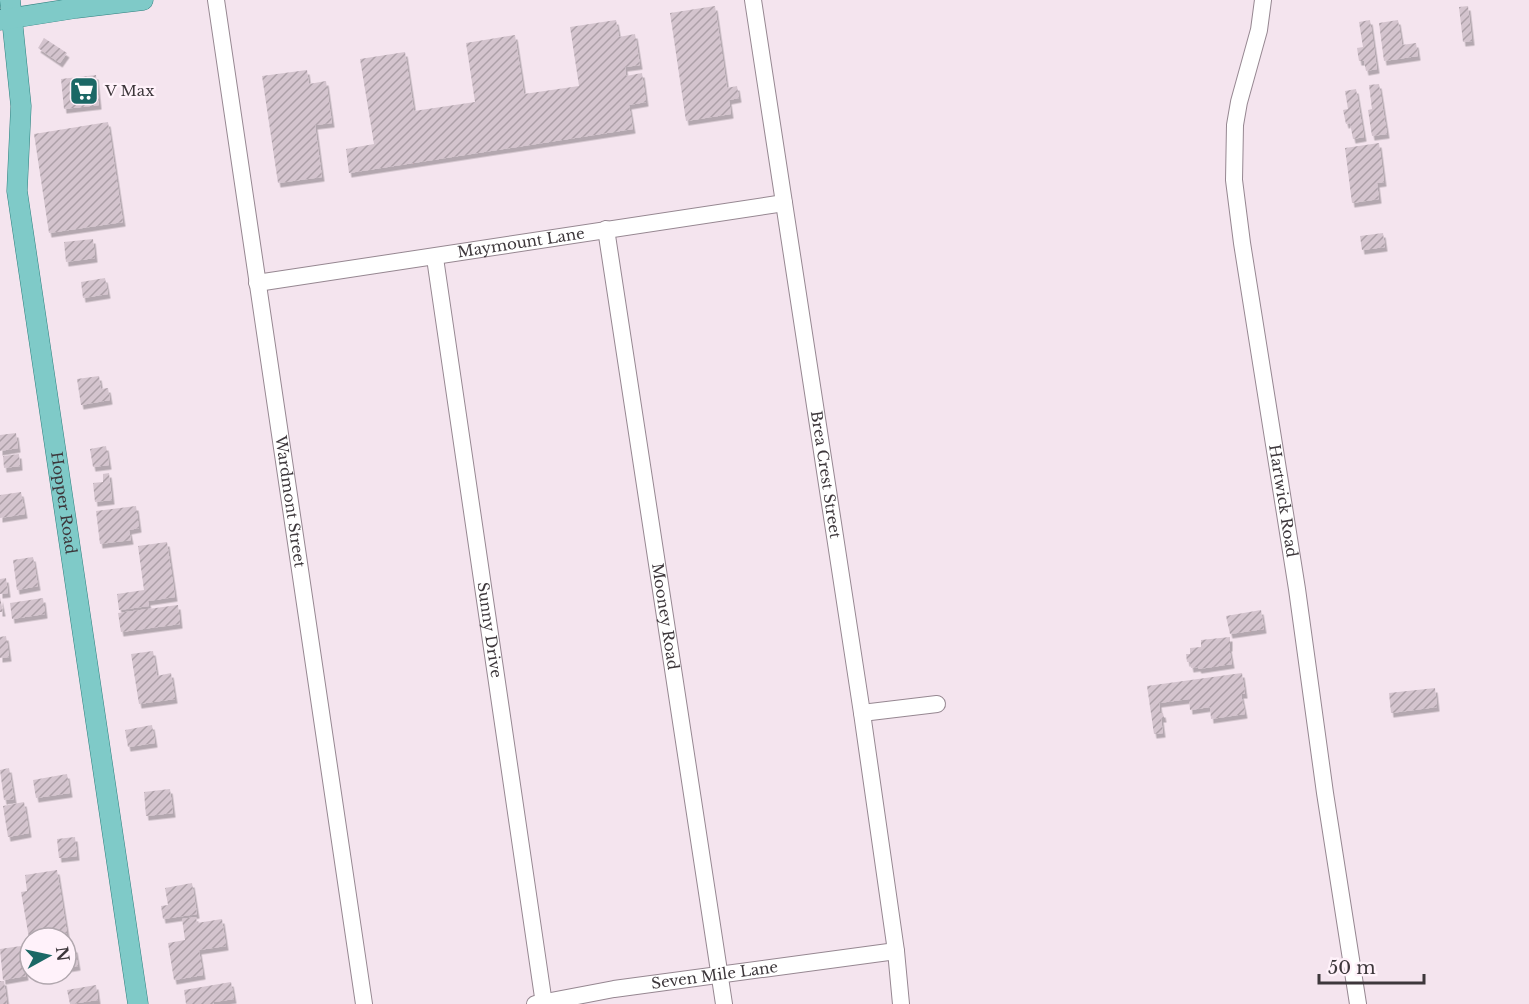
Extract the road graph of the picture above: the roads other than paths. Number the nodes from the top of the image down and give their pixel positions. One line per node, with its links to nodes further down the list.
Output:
1 (143, 0): 5 (main road)
2 (216, 0): 9 (street, Wardmont Street)
3 (753, 0): 6 (street, Brea Crest Street)
4 (1263, 0): 19 (street, Hartwick Road)
5 (8, 13): 15 (main road, Hopper Road)
6 (784, 203): 7 (street, Maymount Lane); 11 (street, Brea Crest Street)
7 (606, 229): 8 (street, Maymount Lane); 13 (street, Mooney Road)
8 (435, 258): 9 (street, Maymount Lane); 14 (street, Sunny Drive)
9 (257, 283): 16 (street, Wardmont Street)
10 (937, 704): 11 (street)
11 (862, 713): 12 (street, Brea Crest Street)
12 (896, 951): 13 (street, Seven Mile Lane); 18 (street, Brea Crest Street)
13 (719, 976): 14 (street, Seven Mile Lane); 17 (street, Mooney Road)
14 (540, 1003)
15 (138, 1004)
16 (364, 1004)
17 (724, 1004)
18 (901, 1004)
19 (1358, 1004)

